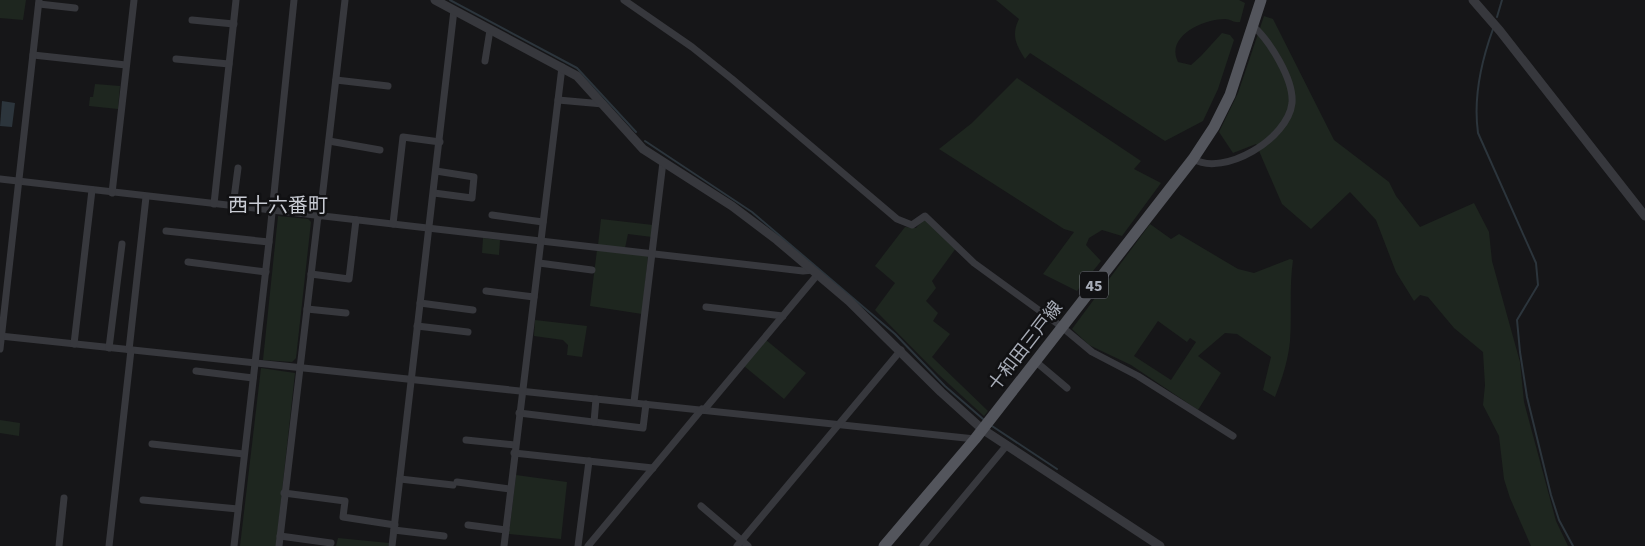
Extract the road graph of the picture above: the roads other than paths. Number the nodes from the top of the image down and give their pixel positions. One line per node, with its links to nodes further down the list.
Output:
1 (134, 0): 20 (street)
2 (236, 0): 13 (street)
3 (294, 0): 41 (street)
4 (345, 0): 22 (street)
5 (624, 0): 69 (street)
6 (1261, 0): 14 (main road, 十和田三戸線 / 45)
7 (1473, 0): 44 (street)
8 (439, 1): 11 (street)
9 (39, 2): 10 (street); 16 (street)
10 (75, 8)
11 (454, 10): 15 (street); 27 (street)
12 (192, 20): 13 (street)
13 (234, 24): 19 (street)
14 (1253, 26): 29 (main road, 十和田三戸線 / 45); 29 (street)
15 (490, 30): 18 (street); 21 (street)
16 (33, 56): 20 (street); 34 (street)
17 (176, 59): 19 (street)
18 (485, 61)
19 (229, 64): 39 (street)
20 (126, 65): 36 (street)
21 (562, 67): 24 (street); 25 (street)
22 (336, 80): 23 (street); 26 (street)
23 (388, 86)
24 (558, 100): 25 (street); 46 (street)
25 (603, 104): 30 (street)
26 (329, 141): 28 (street); 43 (street)
27 (440, 142): 32 (street); 47 (street)
28 (380, 150)
29 (1193, 159): 69 (main road, 十和田三戸線 / 45)
30 (663, 162): 53 (street); 58 (street)
31 (238, 168): 40 (street)
32 (436, 172): 37 (street); 37 (street)
33 (0, 179): 34 (street)
34 (19, 181): 35 (street); 71 (street)
35 (92, 190): 36 (street); 72 (street)
36 (112, 193): 38 (street)
37 (434, 193): 48 (street)
38 (146, 197): 39 (street); 75 (street)
39 (214, 204): 40 (street)
40 (234, 206): 41 (street)
41 (271, 210): 43 (street); 51 (street)
42 (492, 215): 46 (street)
43 (319, 216): 45 (street); 59 (street)
44 (1645, 216)
45 (356, 220): 47 (street); 59 (street)
46 (543, 222): 50 (street)
47 (392, 224): 48 (street)
48 (430, 228): 50 (street); 62 (street)
49 (166, 231): 51 (street)
50 (541, 241): 53 (street); 55 (street)
51 (269, 242): 57 (street)
52 (122, 244): 73 (street)
53 (652, 253): 58 (street); 86 (street)
54 (188, 262): 57 (street)
55 (539, 264): 56 (street); 61 (street)
56 (592, 270)
57 (266, 272): 78 (street)
58 (815, 272): 67 (street); 76 (street)
59 (312, 274): 64 (street)
60 (486, 291): 61 (street)
61 (534, 296): 84 (street)
62 (420, 303): 65 (street); 68 (street)
63 (706, 307): 67 (street)
64 (307, 309): 66 (street); 79 (street)
65 (473, 310)
66 (346, 313)
67 (783, 316): 88 (street)
68 (417, 326): 70 (street); 82 (street)
69 (1062, 327): 77 (main road, 十和田三戸線 / 45); 93 (street)
70 (468, 332)
71 (1, 337): 72 (street); 74 (street)
72 (74, 344): 73 (street)
73 (109, 348): 75 (street)
74 (0, 349)
75 (130, 350): 78 (street); 117 (street)
76 (901, 350): 91 (street); 92 (street)
77 (1035, 361): 83 (street); 92 (main road, 十和田三戸線 / 45)
78 (255, 363): 79 (street); 81 (street)
79 (299, 368): 82 (street); 104 (street)
80 (196, 371): 81 (street)
81 (253, 378): 99 (street)
82 (411, 380): 84 (street); 102 (street)
83 (1067, 388)
84 (522, 391): 85 (street); 89 (street)
85 (596, 399): 86 (street); 90 (street)
86 (634, 402): 87 (street)
87 (646, 404): 88 (street); 90 (street)
88 (703, 409): 91 (street); 101 (street)
89 (519, 413): 90 (street); 98 (street)
90 (594, 422)
91 (838, 424): 94 (street); 115 (street)
92 (982, 429): 94 (main road, 十和田三戸線 / 45); 97 (street)
93 (1233, 436)
94 (974, 439): 125 (main road, 十和田三戸線 / 45)
95 (466, 440): 98 (street)
96 (152, 444): 99 (street)
97 (1007, 445): 126 (street); 127 (street)
98 (515, 449): 100 (street); 103 (street)
99 (244, 454): 108 (street)
100 (589, 461): 101 (street); 122 (street)
101 (653, 468): 123 (street)
102 (400, 479): 103 (street); 110 (street)
103 (510, 489): 111 (street)
104 (284, 493): 110 (street); 112 (street)
105 (64, 498): 116 (street)
106 (143, 500): 108 (street)
107 (701, 506): 115 (street)
108 (238, 510): 118 (street)
109 (468, 525): 111 (street)
110 (394, 527): 113 (street); 120 (street)
111 (506, 530): 121 (street)
112 (280, 536): 114 (street); 119 (street)
113 (444, 536)
114 (331, 542)
115 (739, 543): 124 (street)
116 (58, 546)
117 (109, 546)
118 (234, 546)
119 (279, 546)
120 (392, 546)
121 (504, 546)
122 (578, 546)
123 (588, 546)
124 (748, 546)
125 (884, 546)
126 (923, 546)
127 (1160, 546)

